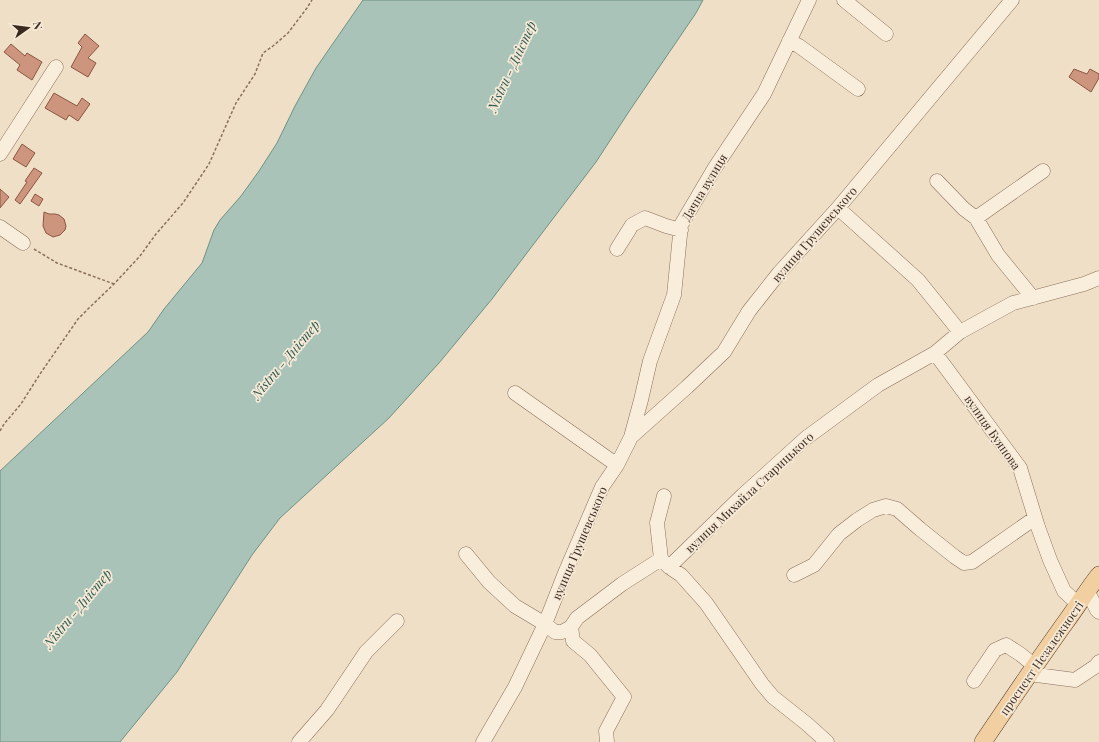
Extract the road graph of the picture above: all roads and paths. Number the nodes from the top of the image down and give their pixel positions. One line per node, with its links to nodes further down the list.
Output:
1 (312, 0): 19 (path)
2 (809, 0): 6 (street, Дачна вулиця)
3 (844, 0): 5 (street)
4 (1012, 0): 12 (street, вулиця Грушевського)
5 (886, 34)
6 (789, 41): 8 (street); 15 (street, Дачна вулиця)
7 (56, 67): 9 (street)
8 (858, 89)
9 (0, 154)
10 (1043, 171): 13 (street)
11 (937, 181): 13 (street)
12 (838, 208): 21 (street); 25 (street, вулиця Грушевського)
13 (976, 218): 20 (street)
14 (0, 227): 16 (street)
15 (681, 230): 17 (street); 25 (street, Дачна вулиця)
16 (23, 243): 19 (path)
17 (617, 248)
18 (1099, 278): 20 (street, вулиця Михайла Старицького)
19 (114, 284): 24 (path)
20 (1033, 298): 21 (street, вулиця Михайла Старицького)
21 (960, 332): 22 (street, вулиця Михайла Старицького)
22 (935, 353): 28 (street, вулиця Буянова); 30 (street, вулиця Михайла Старицького)
23 (515, 393): 26 (street)
24 (0, 432)
25 (631, 437): 26 (street, вулиця Грушевського)
26 (617, 464): 37 (street, вулиця Грушевського)
27 (664, 496): 30 (street)
28 (1035, 518): 31 (street); 34 (street, вулиця Буянова)
29 (466, 554): 37 (street)
30 (665, 563): 38 (street); 45 (street)
31 (794, 575)
32 (1099, 575): 33 (main road, проспект Незалежності)
33 (1087, 590): 34 (main road, проспект Незалежності); 35 (street)
34 (1078, 604): 40 (main road, проспект Незалежності)
35 (1098, 612)
36 (397, 621): 42 (street)
37 (545, 624): 38 (street); 43 (street, вулиця Грушевського)
38 (571, 627): 44 (street)
39 (1099, 662): 40 (street)
40 (1032, 670): 41 (street); 46 (main road, проспект Незалежності)
41 (974, 681)
42 (299, 742)
43 (483, 742)
44 (607, 742)
45 (827, 742)
46 (983, 742)

